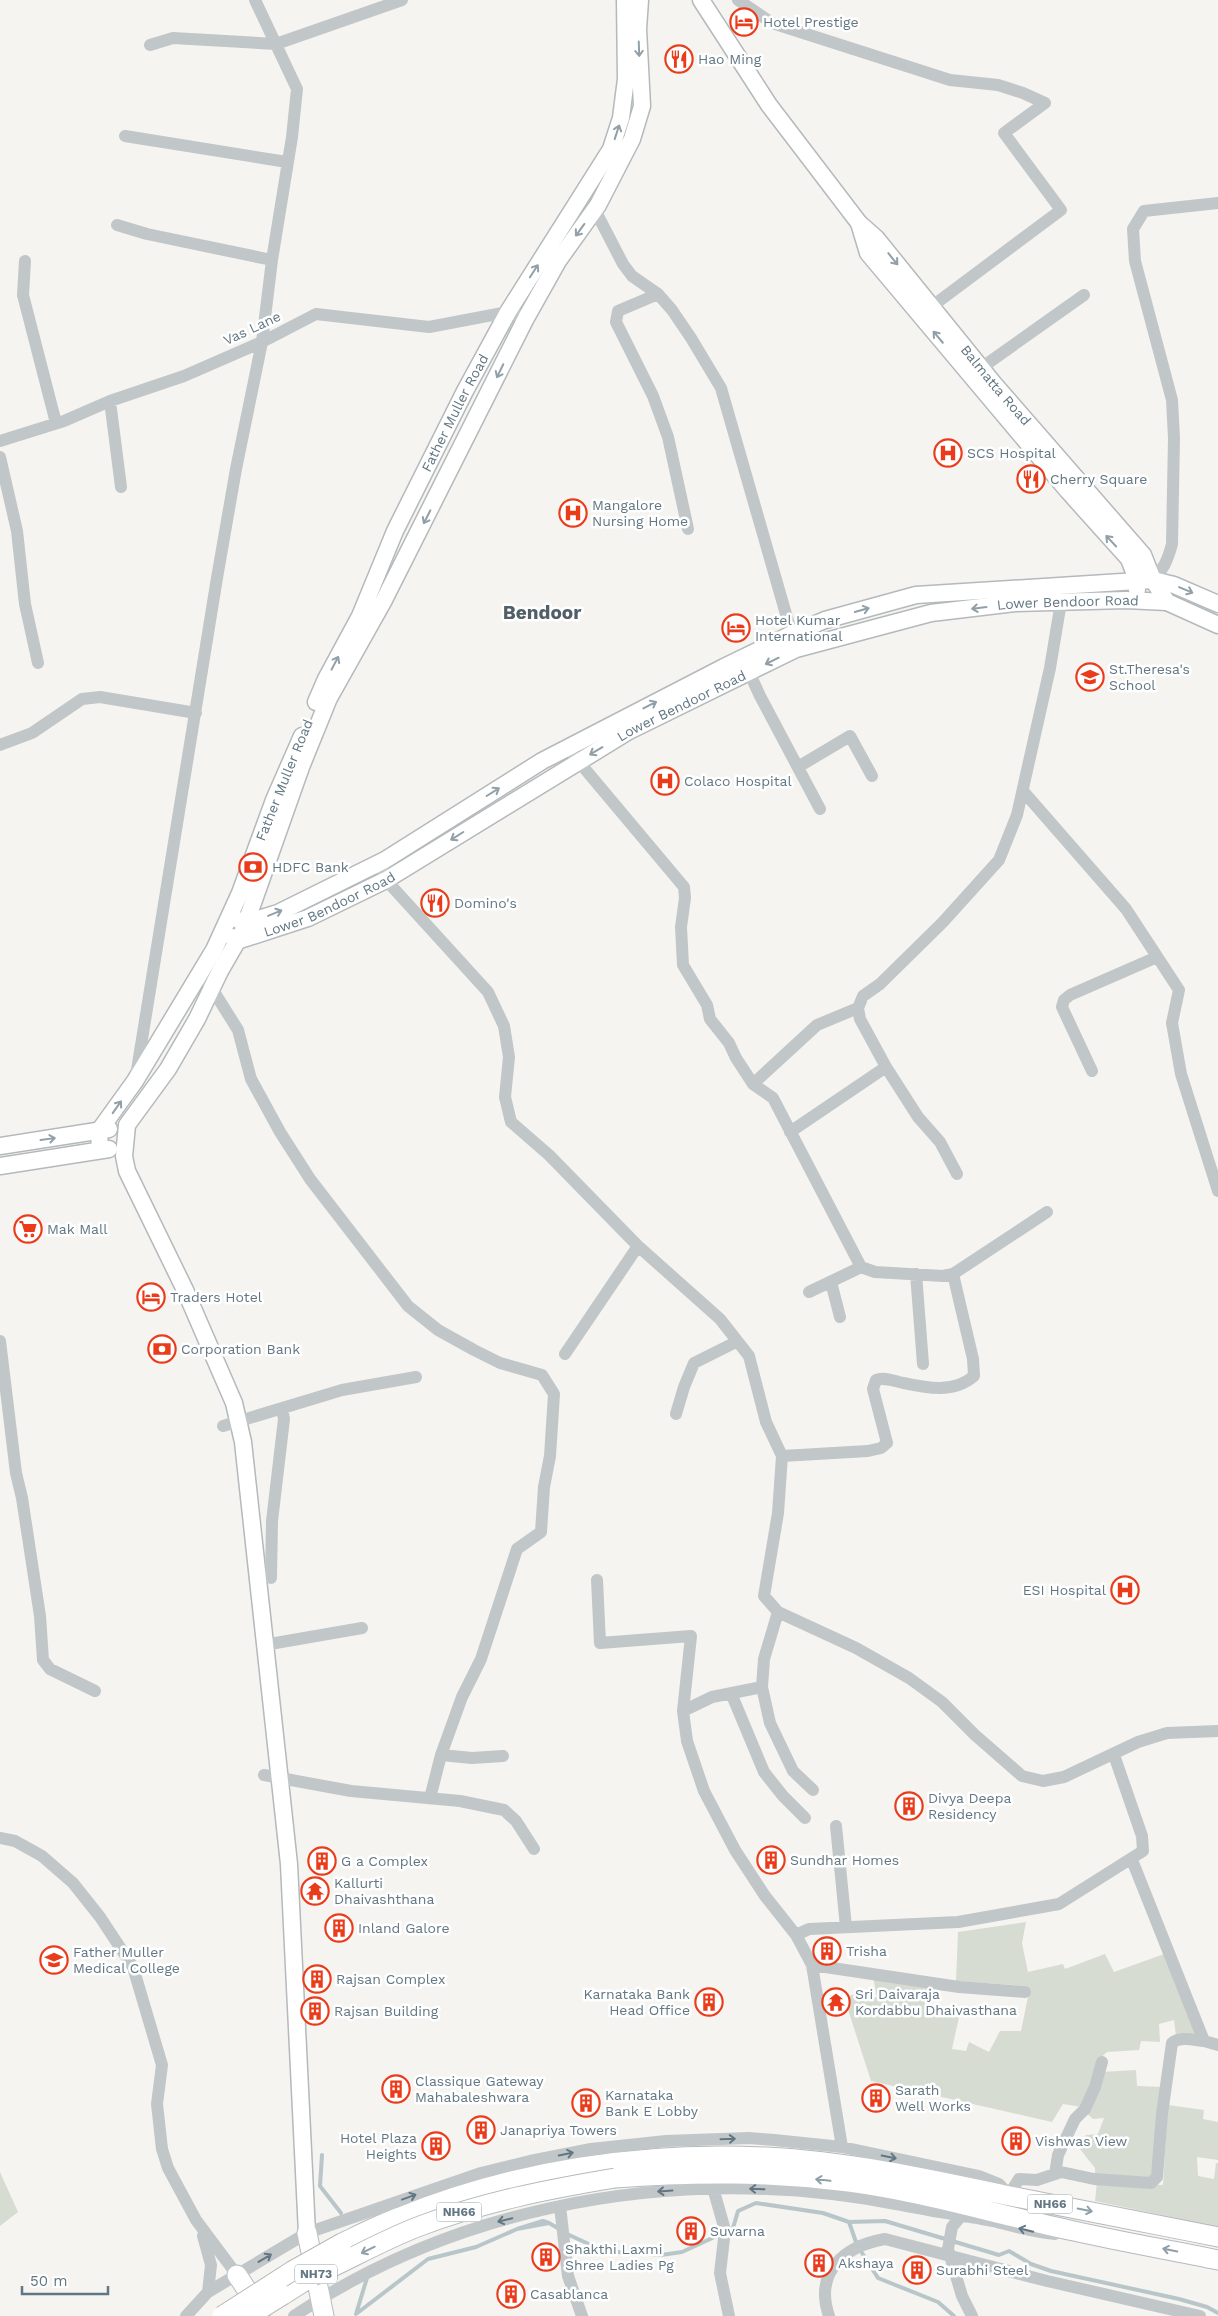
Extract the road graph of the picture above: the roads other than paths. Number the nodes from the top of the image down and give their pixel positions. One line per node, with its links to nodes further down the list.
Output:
1 (254, 0): 7 (street)
2 (402, 0): 7 (street)
3 (625, 0): 20 (main road, Father Muller Road, one-way to 3)
4 (640, 0): 12 (main road, one-way to 12)
5 (701, 0): 13 (main road, Balmatta Road)
6 (738, 0): 19 (street)
7 (276, 44): 8 (street); 10 (street)
8 (150, 45)
9 (125, 136): 10 (street)
10 (287, 162): 15 (street)
11 (1218, 203): 30 (street)
12 (595, 210): 17 (street); 21 (main road, one-way to 21)
13 (859, 223): 19 (main road, Balmatta Road, one-way to 19); 31 (main road, Balmatta Road, one-way to 13)
14 (117, 224): 15 (street)
15 (272, 260): 22 (street)
16 (25, 261): 25 (street)
17 (658, 294): 29 (street); 37 (street)
18 (1084, 295): 23 (street)
19 (931, 307): 23 (main road, Balmatta Road)
20 (508, 312): 21 (street, Vas Lane); 22 (street, Vas Lane); 50 (main road, Father Muller Road, one-way to 20)
21 (526, 318): 51 (main road, one-way to 51)
22 (262, 342): 24 (street, Vas Lane); 40 (street)
23 (981, 368): 30 (main road, Balmatta Road)
24 (110, 402): 25 (street, Vas Lane); 28 (street)
25 (56, 423): 26 (street, Vas Lane)
26 (0, 441)
27 (0, 456): 38 (street)
28 (121, 486)
29 (688, 529)
30 (1153, 580): 31 (main road); 34 (main road, Balmatta Road); 35 (main road, one-way to 35)
31 (1136, 581): 32 (main road, Balmatta Road); 37 (main road, one-way to 31)
32 (1140, 600): 33 (main road, Lower Bendoor Road); 34 (main road, Lower Bendoor Road)
33 (1061, 602): 37 (main road, Lower Bendoor Road, one-way to 37); 46 (street)
34 (1167, 602): 36 (main road)
35 (1218, 604)
36 (1218, 625)
37 (794, 641): 39 (main road, Lower Bendoor Road, one-way to 39); 42 (main road, one-way to 37)
38 (38, 663)
39 (749, 672): 43 (main road, Lower Bendoor Road, one-way to 43); 44 (street)
40 (196, 713): 41 (street); 60 (street)
41 (0, 745)
42 (567, 748): 43 (street); 48 (main road, one-way to 42)
43 (578, 762): 49 (main road, Lower Bendoor Road, one-way to 49); 61 (street)
44 (798, 767): 45 (street); 47 (street)
45 (872, 776)
46 (1023, 791): 54 (street); 57 (street)
47 (820, 809)
48 (379, 864): 49 (street); 51 (main road, one-way to 48)
49 (386, 880): 53 (main road, Lower Bendoor Road); 72 (street)
50 (230, 916): 51 (main road); 52 (main road, Father Muller Road)
51 (245, 924): 53 (main road)
52 (222, 931): 53 (main road); 55 (main road, Father Muller Road)
53 (237, 941): 56 (main road)
54 (1157, 957): 59 (street); 70 (street)
55 (201, 971): 56 (street); 60 (main road, Father Muller Road)
56 (212, 988): 62 (main road); 100 (street)
57 (858, 1008): 58 (street); 61 (street)
58 (886, 1067): 64 (street); 69 (street)
59 (1092, 1070)
60 (135, 1081): 63 (main road, Father Muller Road, one-way to 60)
61 (753, 1084): 64 (street)
62 (127, 1125): 63 (main road); 66 (main road)
63 (99, 1131): 65 (main road, one-way to 63); 67 (main road)
64 (790, 1132): 73 (street)
65 (0, 1146)
66 (125, 1147): 67 (main road); 87 (main road)
67 (100, 1150): 68 (main road)
68 (0, 1166)
69 (957, 1174)
70 (1218, 1191)
71 (1047, 1212): 75 (street)
72 (638, 1246): 80 (street); 81 (street)
73 (861, 1267): 74 (street); 76 (street)
74 (916, 1274): 75 (street); 83 (street)
75 (952, 1274): 89 (street)
76 (831, 1282): 77 (street); 78 (street)
77 (809, 1292)
78 (840, 1317)
79 (0, 1341): 82 (street)
80 (736, 1342): 86 (street); 89 (street)
81 (565, 1354)
82 (2, 1363): 96 (street)
83 (923, 1364)
84 (416, 1377): 85 (street)
85 (282, 1409): 87 (street); 90 (street)
86 (676, 1414)
87 (240, 1423): 88 (street); 94 (main road)
88 (223, 1426)
89 (782, 1456): 92 (street)
90 (270, 1578)
91 (597, 1580): 98 (street)
92 (778, 1612): 95 (street); 101 (street)
93 (362, 1628): 94 (street)
94 (264, 1645): 103 (main road)
95 (762, 1687): 97 (street); 104 (street)
96 (95, 1691)
97 (732, 1693): 98 (street); 106 (street)
98 (683, 1711): 112 (street)
99 (1218, 1731): 101 (street)
100 (441, 1755): 102 (street); 105 (street)
101 (1114, 1755): 110 (street)
102 (503, 1756)
103 (272, 1777): 105 (street); 127 (main road)
104 (813, 1790)
105 (430, 1798): 109 (street)
106 (805, 1818)
107 (836, 1826): 111 (street)
108 (0, 1838): 125 (street)
109 (534, 1849)
110 (1132, 1860): 111 (street); 115 (street)
111 (846, 1927): 112 (street)
112 (796, 1935): 113 (street)
113 (812, 1965): 114 (street); 118 (street)
114 (1025, 1992)
115 (1204, 2041): 116 (street); 120 (street)
116 (1218, 2045)
117 (1102, 2062): 120 (street)
118 (842, 2147): 122 (street, one-way to 122); 127 (street, one-way to 118)
119 (613, 2171): 122 (highway, NH66); 126 (highway, NH66, one-way to 119); 136 (highway, NH66, bridge); 137 (highway, NH66, one-way to 137, bridge)
120 (1055, 2174): 122 (street)
121 (714, 2188): 123 (street, one-way to 123); 124 (street, one-way to 121); 134 (street)
122 (1009, 2195): 128 (highway, NH66, one-way to 128)
123 (560, 2206): 133 (street, one-way to 133); 140 (street)
124 (961, 2216): 126 (street, one-way to 124); 129 (street)
125 (196, 2220): 131 (street); 132 (street)
126 (1074, 2231): 130 (highway, NH66, one-way to 126)
127 (307, 2233): 131 (street, one-way to 127); 133 (highway, NH73)
128 (1218, 2237)
129 (952, 2256): 141 (street); 142 (street); 143 (street)
130 (1218, 2260)
131 (237, 2275): 132 (street); 138 (highway)
132 (208, 2292): 135 (street)
133 (323, 2307): 139 (street)
134 (727, 2315)
135 (186, 2316)
136 (222, 2316)
137 (249, 2316)
138 (264, 2316)
139 (294, 2316)
140 (582, 2316)
141 (829, 2316)
142 (972, 2316)
143 (1200, 2316)

